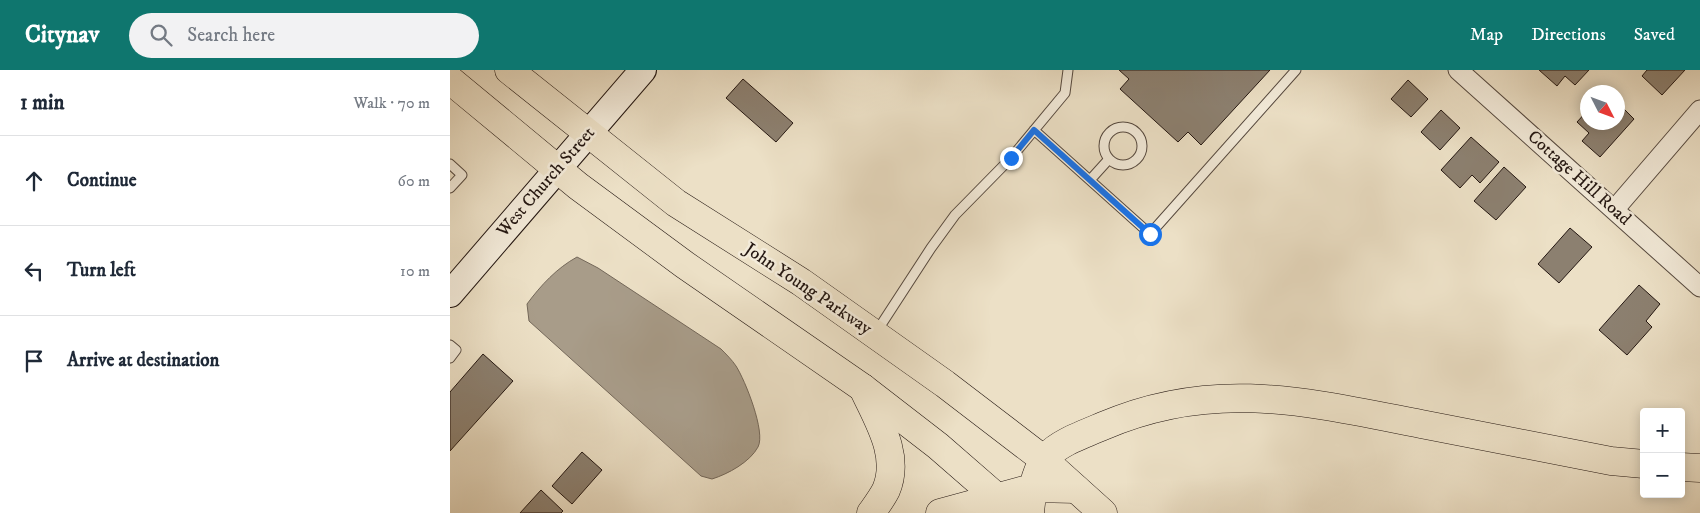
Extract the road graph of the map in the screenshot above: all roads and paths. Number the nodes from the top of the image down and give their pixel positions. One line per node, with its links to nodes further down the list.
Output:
1 (509, 70): 9 (main road, John Young Parkway)
2 (643, 70): 9 (street, West Church Street)
3 (1068, 70): 8 (lane)
4 (1296, 70): 13 (lane)
5 (1458, 70): 15 (street, Cottage Hill Road)
6 (450, 80): 12 (main road)
7 (1700, 110): 15 (street)
8 (1034, 130): 13 (lane); 18 (lane)
9 (587, 134): 12 (street, West Church Street); 18 (main road, John Young Parkway)
10 (1109, 160): 10 (lane); 13 (lane)
11 (450, 164): 14 (lane)
12 (557, 169): 16 (street, West Church Street); 21 (main road)
13 (1090, 180)
14 (450, 188)
15 (1614, 210): 17 (street, Cottage Hill Road)
16 (453, 284)
17 (1700, 288)
18 (875, 334): 22 (main road, John Young Parkway)
19 (450, 345): 20 (lane)
20 (450, 358)
21 (863, 388): 28 (main road); 29 (main road)
22 (1043, 459): 23 (main road); 26 (main road, John Young Parkway); 27 (main road)
23 (1640, 464)
24 (1685, 467): 25 (main road)
25 (1700, 468)
26 (1076, 489): 27 (main road); 31 (main road, John Young Parkway)
27 (1031, 501): 28 (main road)
28 (1006, 505): 30 (main road)
29 (871, 513)
30 (940, 513)
31 (1103, 513)

